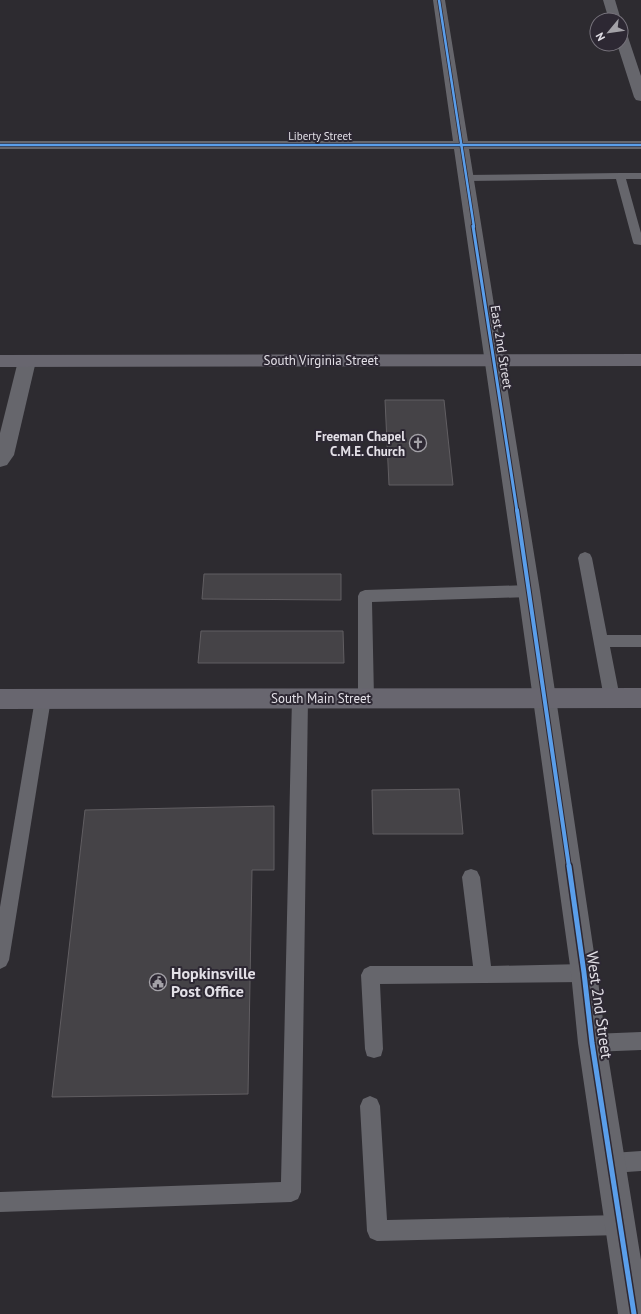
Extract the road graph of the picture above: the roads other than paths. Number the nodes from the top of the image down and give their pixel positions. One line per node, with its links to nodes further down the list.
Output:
1 (439, 0): 8 (street, East 2nd Street)
2 (609, 0): 3 (street)
3 (613, 12)
4 (626, 52): 5 (street)
5 (641, 96)
6 (641, 144): 8 (street, Liberty Street)
7 (0, 145): 8 (street, Liberty Street)
8 (461, 145): 11 (street, East 2nd Street)
9 (620, 176): 10 (lane); 11 (lane); 12 (lane)
10 (641, 176)
11 (466, 178): 13 (street, East 2nd Street)
12 (638, 242)
13 (494, 360): 14 (main road, South Virginia Street); 16 (main road, South Virginia Street); 19 (street, East 2nd Street)
14 (641, 360)
15 (0, 361): 16 (main road, South Virginia Street)
16 (27, 361): 17 (street)
17 (0, 460)
18 (585, 558): 21 (lane)
19 (529, 591): 23 (lane); 24 (street, East 2nd Street)
20 (641, 640): 21 (lane)
21 (600, 641): 25 (lane)
22 (300, 698): 23 (main road, South Main Street); 28 (main road, South Main Street); 39 (lane)
23 (366, 698): 24 (main road, South Main Street)
24 (544, 698): 25 (main road, South Main Street); 31 (street, West 2nd Street)
25 (612, 698): 26 (main road, South Main Street)
26 (641, 698)
27 (0, 699): 28 (main road, South Main Street)
28 (43, 699): 30 (lane)
29 (471, 877): 32 (lane)
30 (0, 960)
31 (584, 973): 32 (lane); 34 (street, West 2nd Street)
32 (483, 975): 35 (lane)
33 (641, 1041): 34 (lane)
34 (592, 1043): 38 (street, West 2nd Street)
35 (374, 1049)
36 (370, 1106): 40 (lane)
37 (641, 1161): 38 (lane)
38 (612, 1163): 40 (street, West 2nd Street)
39 (0, 1202)
40 (621, 1225): 41 (street, West 2nd Street)
41 (634, 1314)

